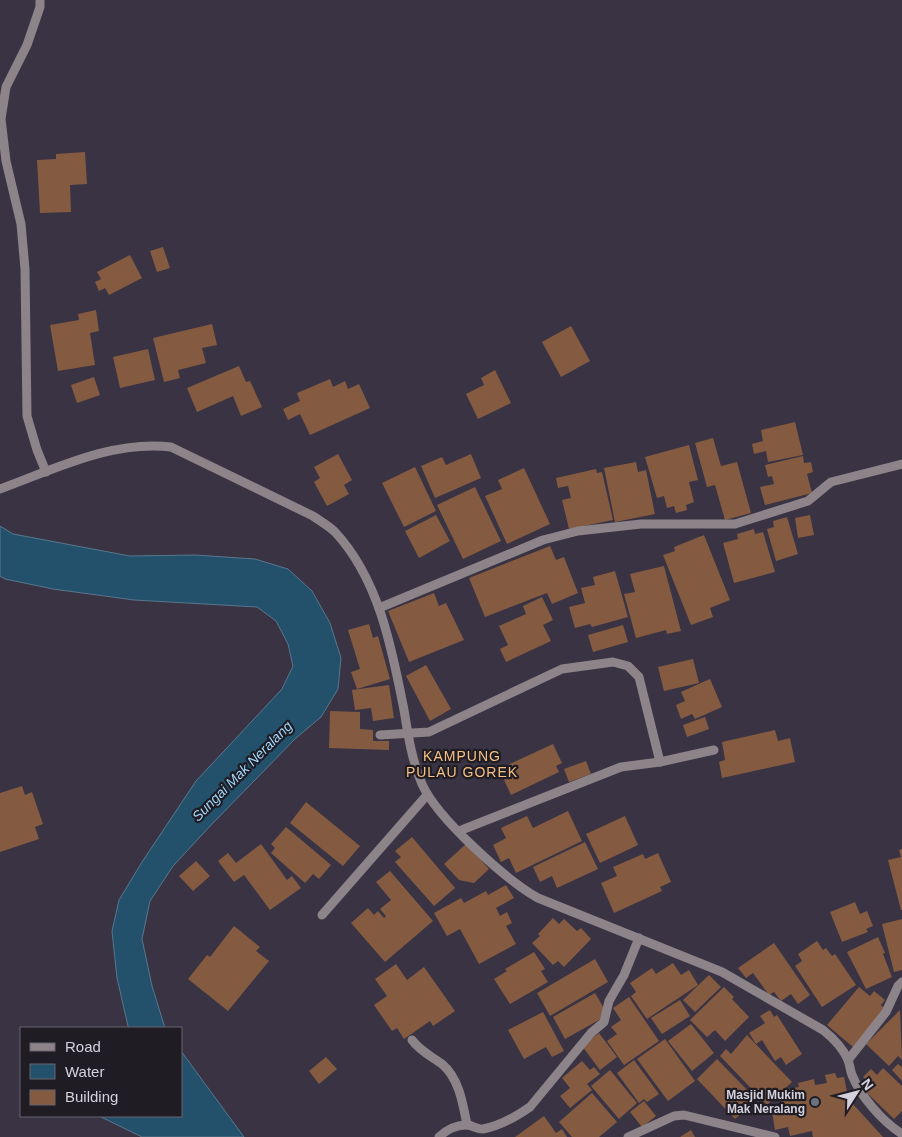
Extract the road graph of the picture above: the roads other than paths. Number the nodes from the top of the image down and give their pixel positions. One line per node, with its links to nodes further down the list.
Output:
1 (40, 0): 3 (street)
2 (902, 464): 5 (street)
3 (46, 472): 4 (street); 5 (street)
4 (0, 489)
5 (379, 608): 6 (street)
6 (408, 734): 7 (street); 9 (street); 10 (street)
7 (380, 735)
8 (714, 750): 9 (street)
9 (660, 762): 11 (street)
10 (427, 795): 11 (street); 12 (street)
11 (459, 831): 13 (street)
12 (322, 915)
13 (639, 938): 16 (street); 17 (street)
14 (902, 982): 16 (street)
15 (412, 1040): 17 (street)
16 (848, 1060): 18 (street)
17 (467, 1125): 19 (street)
18 (897, 1133)
19 (439, 1137)
20 (628, 1137): 21 (street)
21 (775, 1137)

